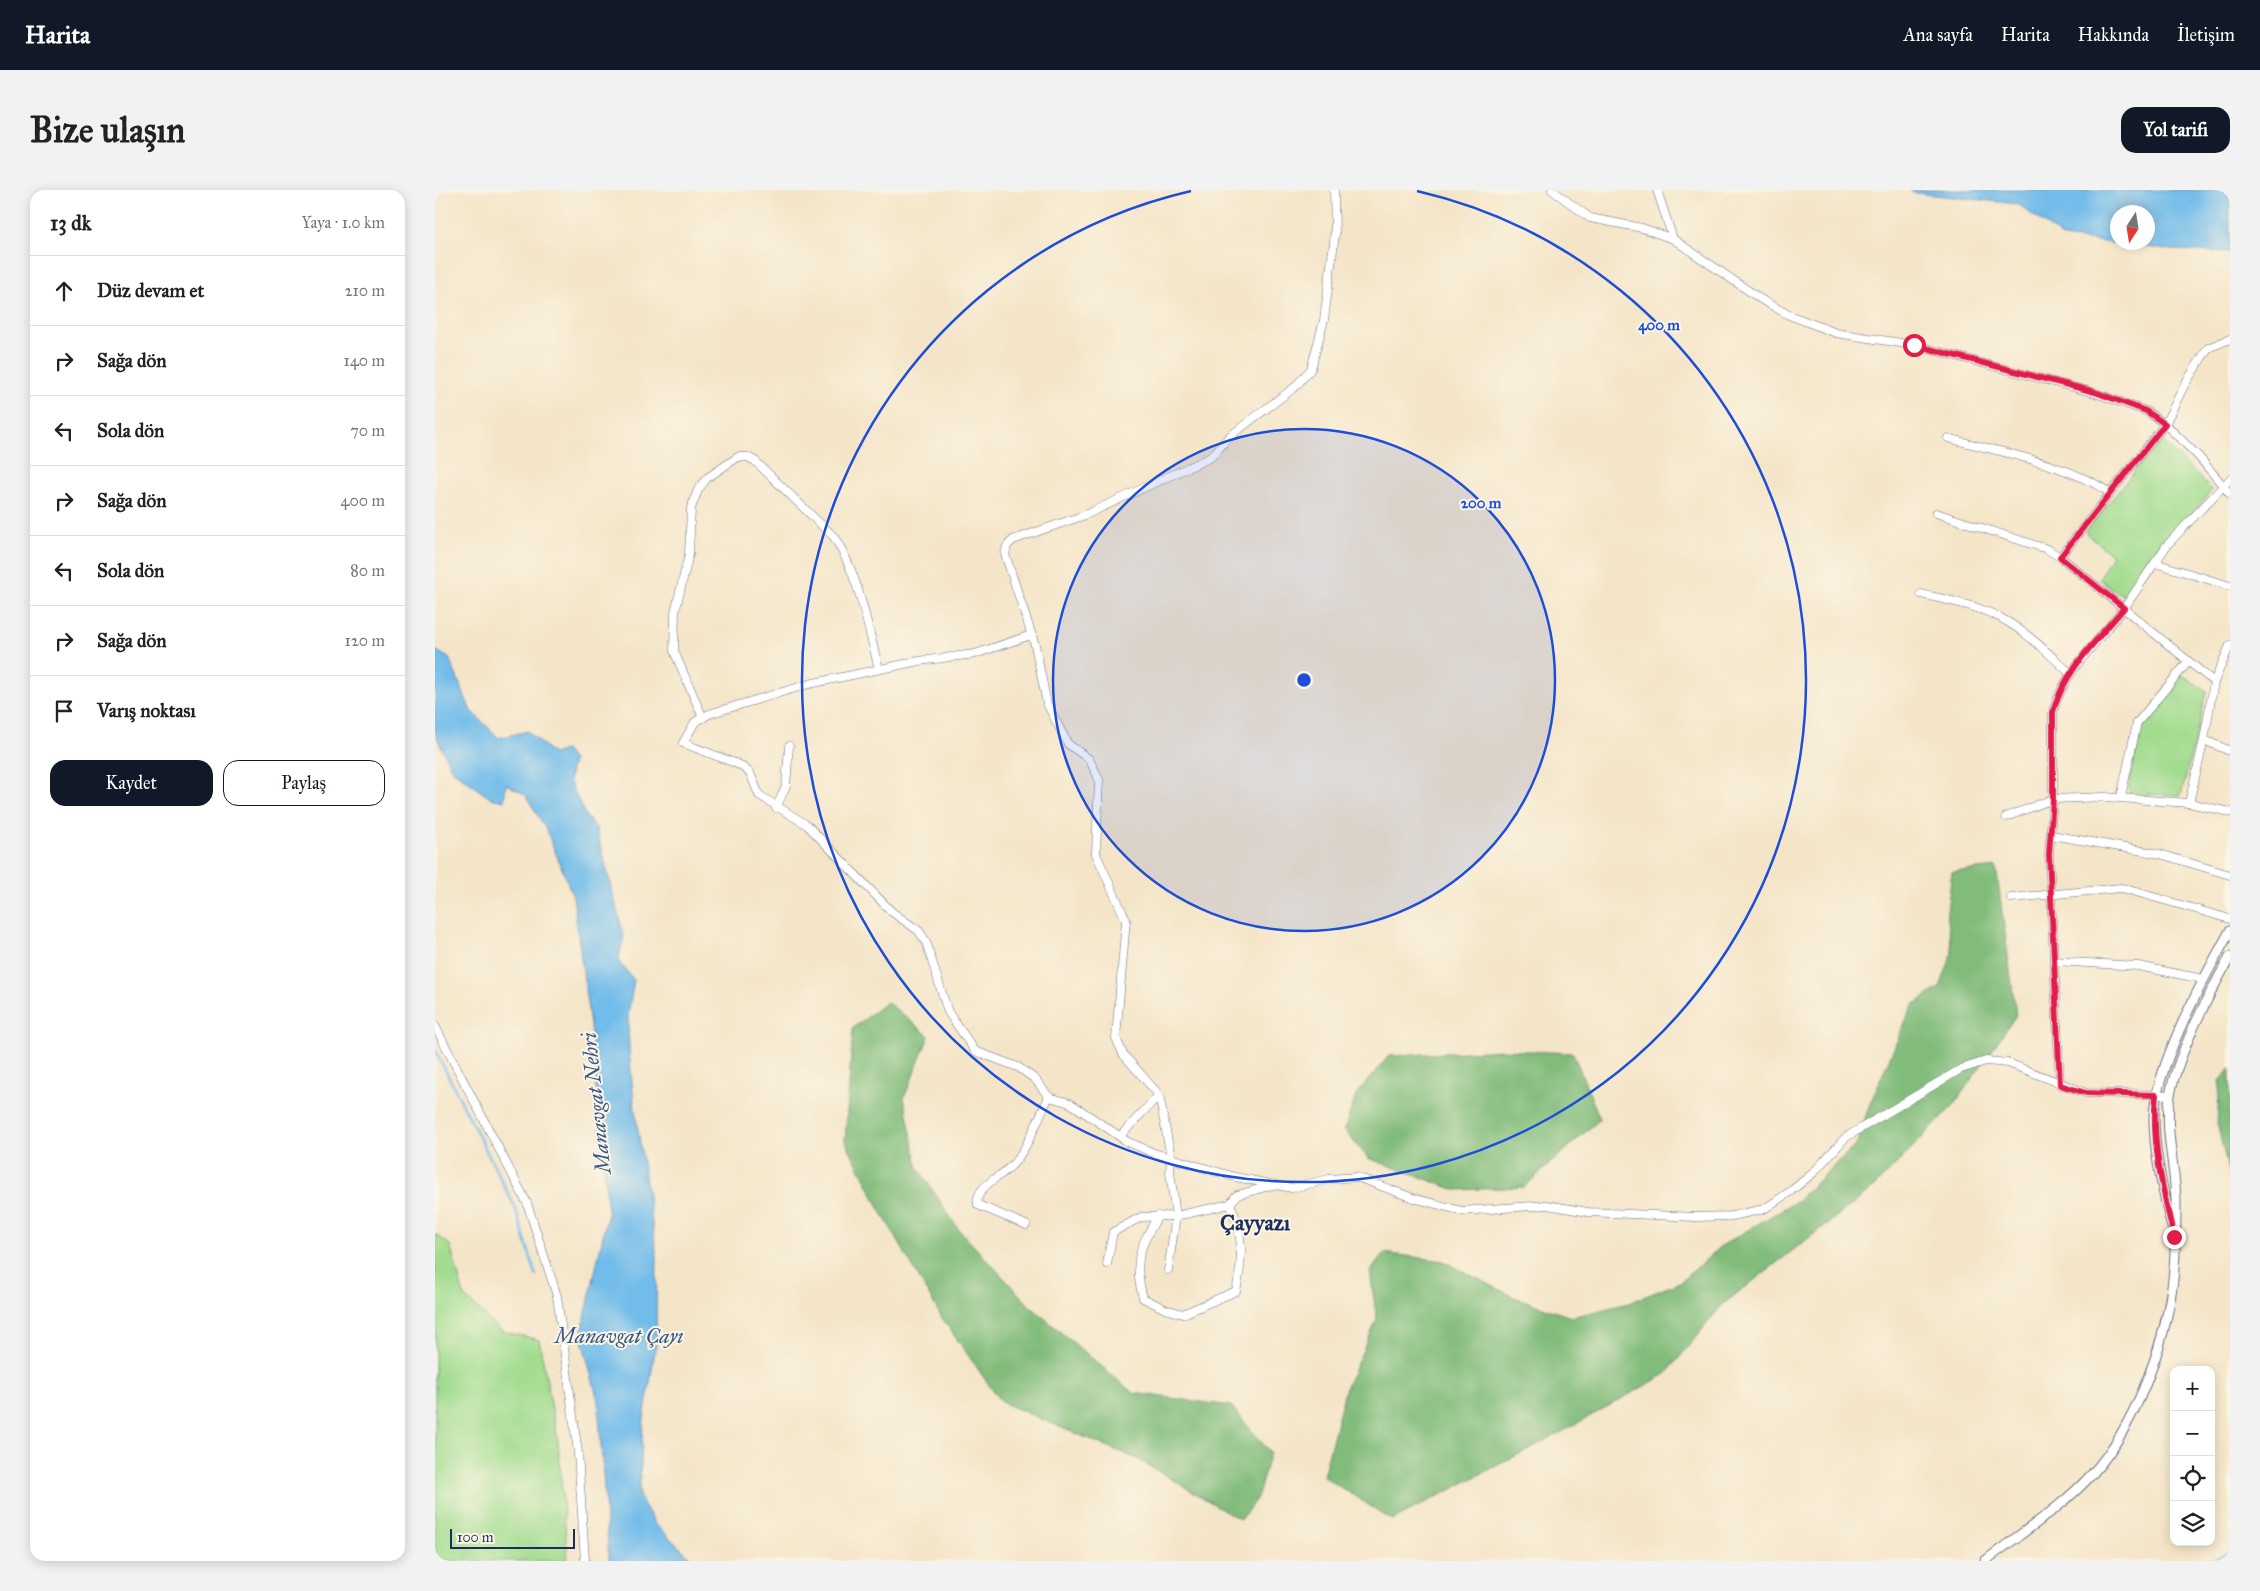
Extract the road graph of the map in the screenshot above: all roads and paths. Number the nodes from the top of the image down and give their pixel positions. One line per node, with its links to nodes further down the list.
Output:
1 (1334, 190): 17 (street)
2 (1552, 190): 4 (street)
3 (1657, 190): 4 (street)
4 (1673, 240): 6 (street)
5 (2230, 339): 6 (street)
6 (2165, 424): 9 (street); 10 (street)
7 (1948, 438): 10 (street)
8 (2230, 479): 9 (street)
9 (2227, 490): 13 (street)
10 (2109, 492): 12 (street)
11 (1936, 513): 12 (street)
12 (2060, 557): 16 (street)
13 (2155, 563): 14 (street); 16 (street)
14 (2230, 586)
15 (1921, 594): 21 (street)
16 (2124, 608): 19 (street); 21 (street)
17 (1031, 636): 20 (street); 44 (street)
18 (2230, 645): 22 (street)
19 (2188, 662): 22 (street); 27 (street)
20 (879, 669): 23 (street); 23 (street)
21 (2070, 673): 28 (street)
22 (2214, 682): 24 (street)
23 (703, 718): 30 (street)
24 (2204, 740): 26 (street); 29 (street)
25 (789, 746): 30 (street)
26 (2230, 751)
27 (2121, 797): 28 (street); 29 (street)
28 (2053, 799): 32 (street); 33 (street)
29 (2189, 803): 31 (street)
30 (776, 808): 47 (street)
31 (2230, 812)
32 (2006, 817)
33 (2051, 835): 34 (street); 35 (street)
34 (2230, 875)
35 (2051, 894): 36 (street); 37 (street); 40 (street)
36 (2011, 898)
37 (2230, 919)
38 (2230, 931): 41 (street)
39 (2230, 957): 46 (street)
40 (2054, 961): 41 (street); 43 (street)
41 (2203, 979): 45 (street)
42 (435, 1026): 58 (street)
43 (2060, 1085): 45 (street); 50 (street)
44 (1159, 1095): 48 (street); 49 (street)
45 (2156, 1095): 46 (street); 55 (street)
46 (2170, 1095): 55 (street)
47 (1049, 1096): 48 (street); 54 (street)
48 (1120, 1136): 49 (street)
49 (1171, 1157): 50 (street); 53 (street)
50 (1275, 1184): 51 (street)
51 (1230, 1204): 52 (street); 53 (street)
52 (1157, 1216): 53 (street); 56 (street)
53 (1176, 1216): 57 (street)
54 (1026, 1226)
55 (2174, 1237): 59 (street)
56 (1107, 1264)
57 (1168, 1270)
58 (585, 1561)
59 (1985, 1561)

